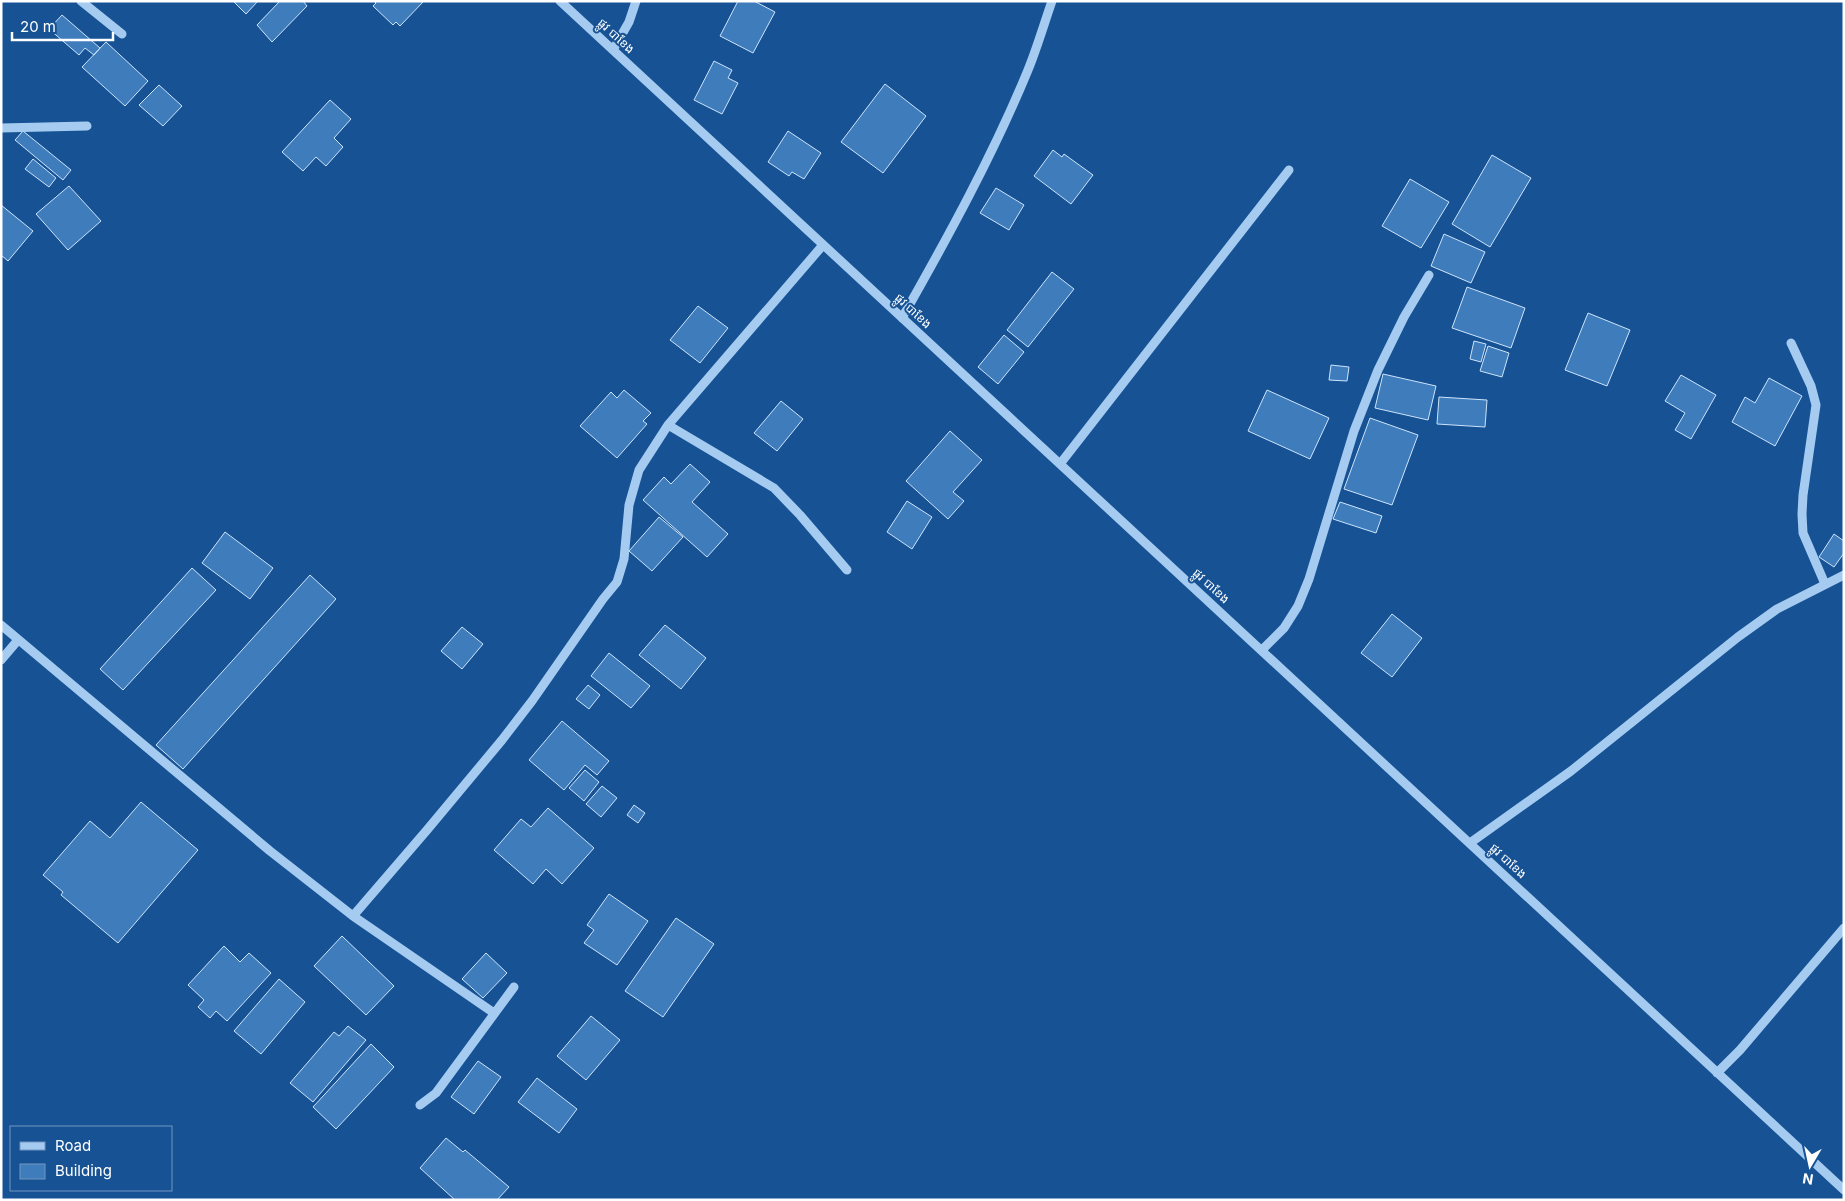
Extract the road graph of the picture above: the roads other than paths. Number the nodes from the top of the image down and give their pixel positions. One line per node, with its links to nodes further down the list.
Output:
1 (81, 1): 5 (street)
2 (560, 1): 6 (street, ផ្លូវ បាខែង)
3 (636, 1): 6 (street)
4 (1052, 1): 12 (street)
5 (122, 34)
6 (613, 50): 10 (street, ផ្លូវ បាខែង)
7 (87, 126): 8 (street)
8 (1, 128)
9 (1289, 170): 15 (street)
10 (823, 245): 12 (street, ផ្លូវ បាខែង); 14 (street)
11 (1429, 275): 21 (street)
12 (902, 318): 15 (street, ផ្លូវ បាខែង)
13 (1791, 343): 18 (street)
14 (668, 425): 16 (street); 24 (street)
15 (1060, 464): 21 (street, ផ្លូវ បាខែង)
16 (847, 570)
17 (1844, 575): 18 (street)
18 (1825, 584): 23 (street)
19 (1, 625): 20 (street)
20 (18, 640): 22 (street); 24 (street)
21 (1262, 650): 23 (street, ផ្លូវ បាខែង)
22 (1, 660)
23 (1470, 843): 28 (street, ផ្លូវ បាខែង)
24 (354, 916): 27 (street)
25 (1844, 928): 28 (street)
26 (514, 987): 27 (street)
27 (494, 1013): 29 (street)
28 (1717, 1073): 30 (street, ផ្លូវ បាខែង)
29 (420, 1105)
30 (1844, 1190)

